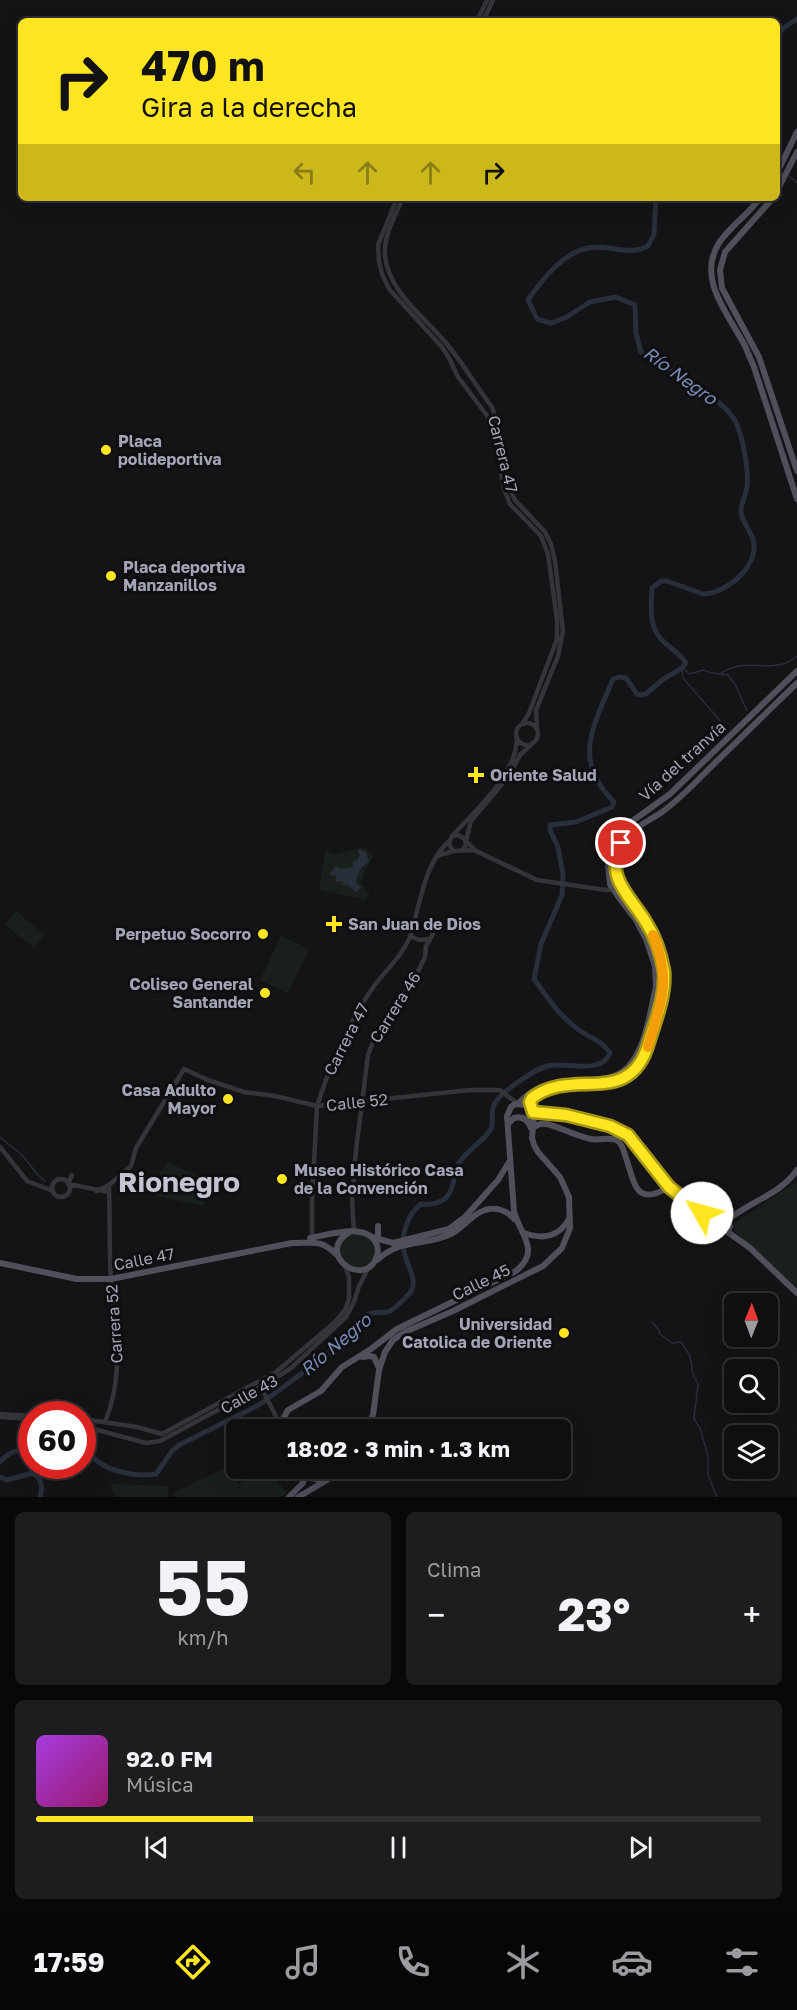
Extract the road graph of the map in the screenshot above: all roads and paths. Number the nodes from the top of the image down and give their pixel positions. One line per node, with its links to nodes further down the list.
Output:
1 (487, 0): 3 (street)
2 (493, 0): 4 (street)
3 (478, 18)
4 (484, 18)
5 (797, 132): 8 (main road)
6 (797, 137): 7 (main road)
7 (797, 152): 9 (main road)
8 (780, 166)
9 (780, 185)
10 (396, 201): 15 (street, Carrera 47)
11 (402, 201): 14 (street, Carrera 47)
12 (757, 201): 17 (main road)
13 (769, 201): 16 (main road)
14 (479, 390): 15 (street); 21 (street, Carrera 47)
15 (470, 395): 20 (street, Carrera 47)
16 (797, 471)
17 (797, 500)
18 (797, 671): 24 (main road, Vía del tranvía)
19 (797, 683): 25 (main road, Vía del tranvía)
20 (522, 724): 21 (street); 22 (street)
21 (537, 730): 23 (street)
22 (516, 738): 23 (street); 26 (street, Carrera 47)
23 (534, 742): 27 (street)
24 (666, 798): 25 (main road); 33 (main road, Vía del tranvía)
25 (671, 805): 32 (main road, Vía del tranvía)
26 (451, 838): 27 (street); 29 (street); 31 (street, Carrera 47)
27 (466, 841): 28 (street); 30 (street)
28 (462, 850): 29 (street); 30 (street)
29 (453, 851): 31 (street)
30 (476, 851): 33 (street)
31 (435, 857): 35 (street, Carrera 47)
32 (618, 881): 33 (main road); 34 (main road, Vía del tranvía)
33 (613, 889): 34 (main road); 39 (main road, Vía del tranvía)
34 (624, 892): 41 (main road, Vía del tranvía)
35 (414, 920): 36 (street, Carrera 47); 37 (street, Carrera 46)
36 (410, 936): 37 (street); 40 (street, Carrera 47)
37 (429, 939): 38 (street, Carrera 46)
38 (361, 1103): 39 (street, Calle 52); 40 (street, Calle 52); 59 (street, Carrera 46)
39 (515, 1103): 41 (main road); 42 (main road)
40 (317, 1106): 50 (street, Calle 52); 62 (street, Carrera 47)
41 (533, 1112): 43 (main road); 51 (main road)
42 (507, 1127): 43 (main road); 45 (main road)
43 (532, 1129): 51 (main road); 55 (main road)
44 (0, 1147): 48 (street)
45 (510, 1159): 56 (main road); 63 (main road)
46 (797, 1170): 58 (main road)
47 (54, 1183): 48 (street); 49 (street); 52 (street)
48 (39, 1185): 52 (street)
49 (68, 1185): 52 (street); 53 (street)
50 (109, 1185): 53 (street); 54 (street, Carrera 52)
51 (669, 1187): 58 (main road)
52 (53, 1191)
53 (96, 1191): 54 (street)
54 (109, 1192): 69 (street, Carrera 52)
55 (571, 1215): 60 (main road); 72 (main road, Calle 45)
56 (516, 1222): 60 (main road); 63 (main road)
57 (378, 1226): 61 (main road)
58 (724, 1226): 70 (main road)
59 (352, 1231): 61 (main road); 62 (main road, Calle 47); 65 (main road)
60 (523, 1232): 71 (main road, Calle 45)
61 (375, 1238): 64 (main road); 67 (main road)
62 (314, 1240): 65 (main road); 69 (main road, Calle 47)
63 (417, 1240): 64 (main road)
64 (399, 1244): 67 (main road)
65 (338, 1256): 68 (main road)
66 (0, 1263): 69 (main road, Calle 47)
67 (371, 1265): 68 (main road); 73 (street, Calle 43)
68 (345, 1266): 73 (street, Calle 43)
69 (111, 1280): 83 (street, Carrera 52)
70 (797, 1293)
71 (355, 1359): 72 (main road); 75 (main road, Calle 45)
72 (379, 1370): 80 (main road)
73 (260, 1385): 74 (street); 85 (street, Calle 43); 86 (street, Calle 43)
74 (272, 1407): 75 (street); 78 (street)
75 (288, 1410): 79 (main road)
76 (0, 1415): 77 (street)
77 (18, 1416)
78 (278, 1419)
79 (283, 1419)
80 (371, 1419)
81 (96, 1421): 83 (street, Calle 43)
82 (96, 1422): 83 (street)
83 (102, 1422): 85 (street, Calle 43)
84 (96, 1430): 86 (street, Calle 43)
85 (151, 1430): 86 (street)
86 (113, 1435)
87 (303, 1479): 89 (main road)
88 (328, 1479): 90 (main road)
89 (290, 1497)
90 (298, 1497)

